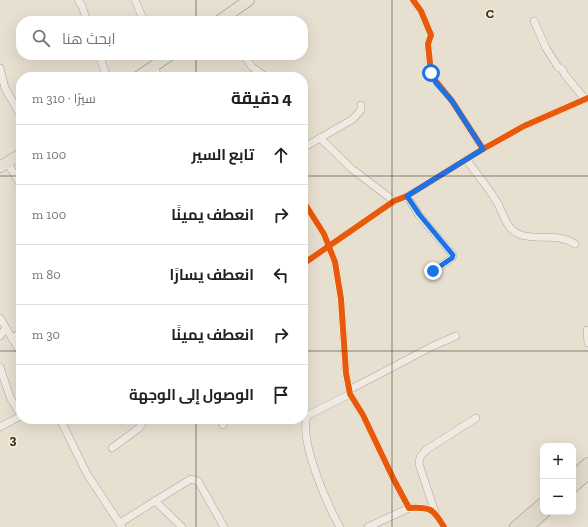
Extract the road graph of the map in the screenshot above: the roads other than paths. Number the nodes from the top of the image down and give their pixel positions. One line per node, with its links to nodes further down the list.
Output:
1 (78, 0): 5 (street)
2 (135, 0): 6 (street)
3 (249, 0): 7 (main road)
4 (413, 0): 21 (street)
5 (85, 16)
6 (142, 16)
7 (226, 16)
8 (534, 21): 16 (street)
9 (101, 60): 13 (street)
10 (165, 60): 14 (main road)
11 (247, 60): 15 (street)
12 (0, 68): 18 (street)
13 (105, 72)
14 (156, 72)
15 (259, 72)
16 (587, 98): 21 (street)
17 (361, 104): 19 (street)
18 (16, 107)
19 (320, 138): 20 (street); 27 (street)
20 (308, 145)
21 (483, 149): 23 (street)
22 (16, 157): 24 (main road)
23 (466, 159): 26 (street); 29 (street)
24 (4, 164): 25 (street)
25 (16, 179)
26 (407, 196): 27 (street); 32 (street)
27 (394, 201): 30 (street)
28 (308, 209): 30 (street)
29 (575, 244)
30 (329, 246): 31 (street); 43 (street)
31 (308, 261)
32 (433, 271)
33 (0, 318): 34 (street)
34 (6, 328): 36 (street); 39 (street)
35 (586, 330): 40 (street)
36 (0, 336)
37 (16, 336): 39 (street)
38 (456, 336): 43 (street)
39 (12, 339): 41 (street)
40 (588, 343)
41 (16, 346)
42 (0, 367): 44 (street)
43 (350, 392): 45 (street); 59 (street)
44 (16, 407)
45 (308, 416)
46 (476, 418): 60 (street)
47 (16, 419): 51 (street)
48 (62, 424): 62 (street)
49 (142, 424): 52 (street)
50 (306, 424): 65 (street)
51 (0, 427)
52 (112, 448)
53 (588, 464): 54 (highway)
54 (576, 474)
55 (588, 474): 56 (highway)
56 (576, 484)
57 (155, 501): 62 (street); 63 (street); 64 (street)
58 (540, 506): 68 (highway)
59 (409, 508): 60 (street); 66 (street)
60 (436, 515): 67 (street)
61 (542, 515): 69 (highway)
62 (121, 525)
63 (182, 527)
64 (224, 527)
65 (340, 527)
66 (368, 527)
67 (444, 527)
68 (515, 527)
69 (528, 527)

